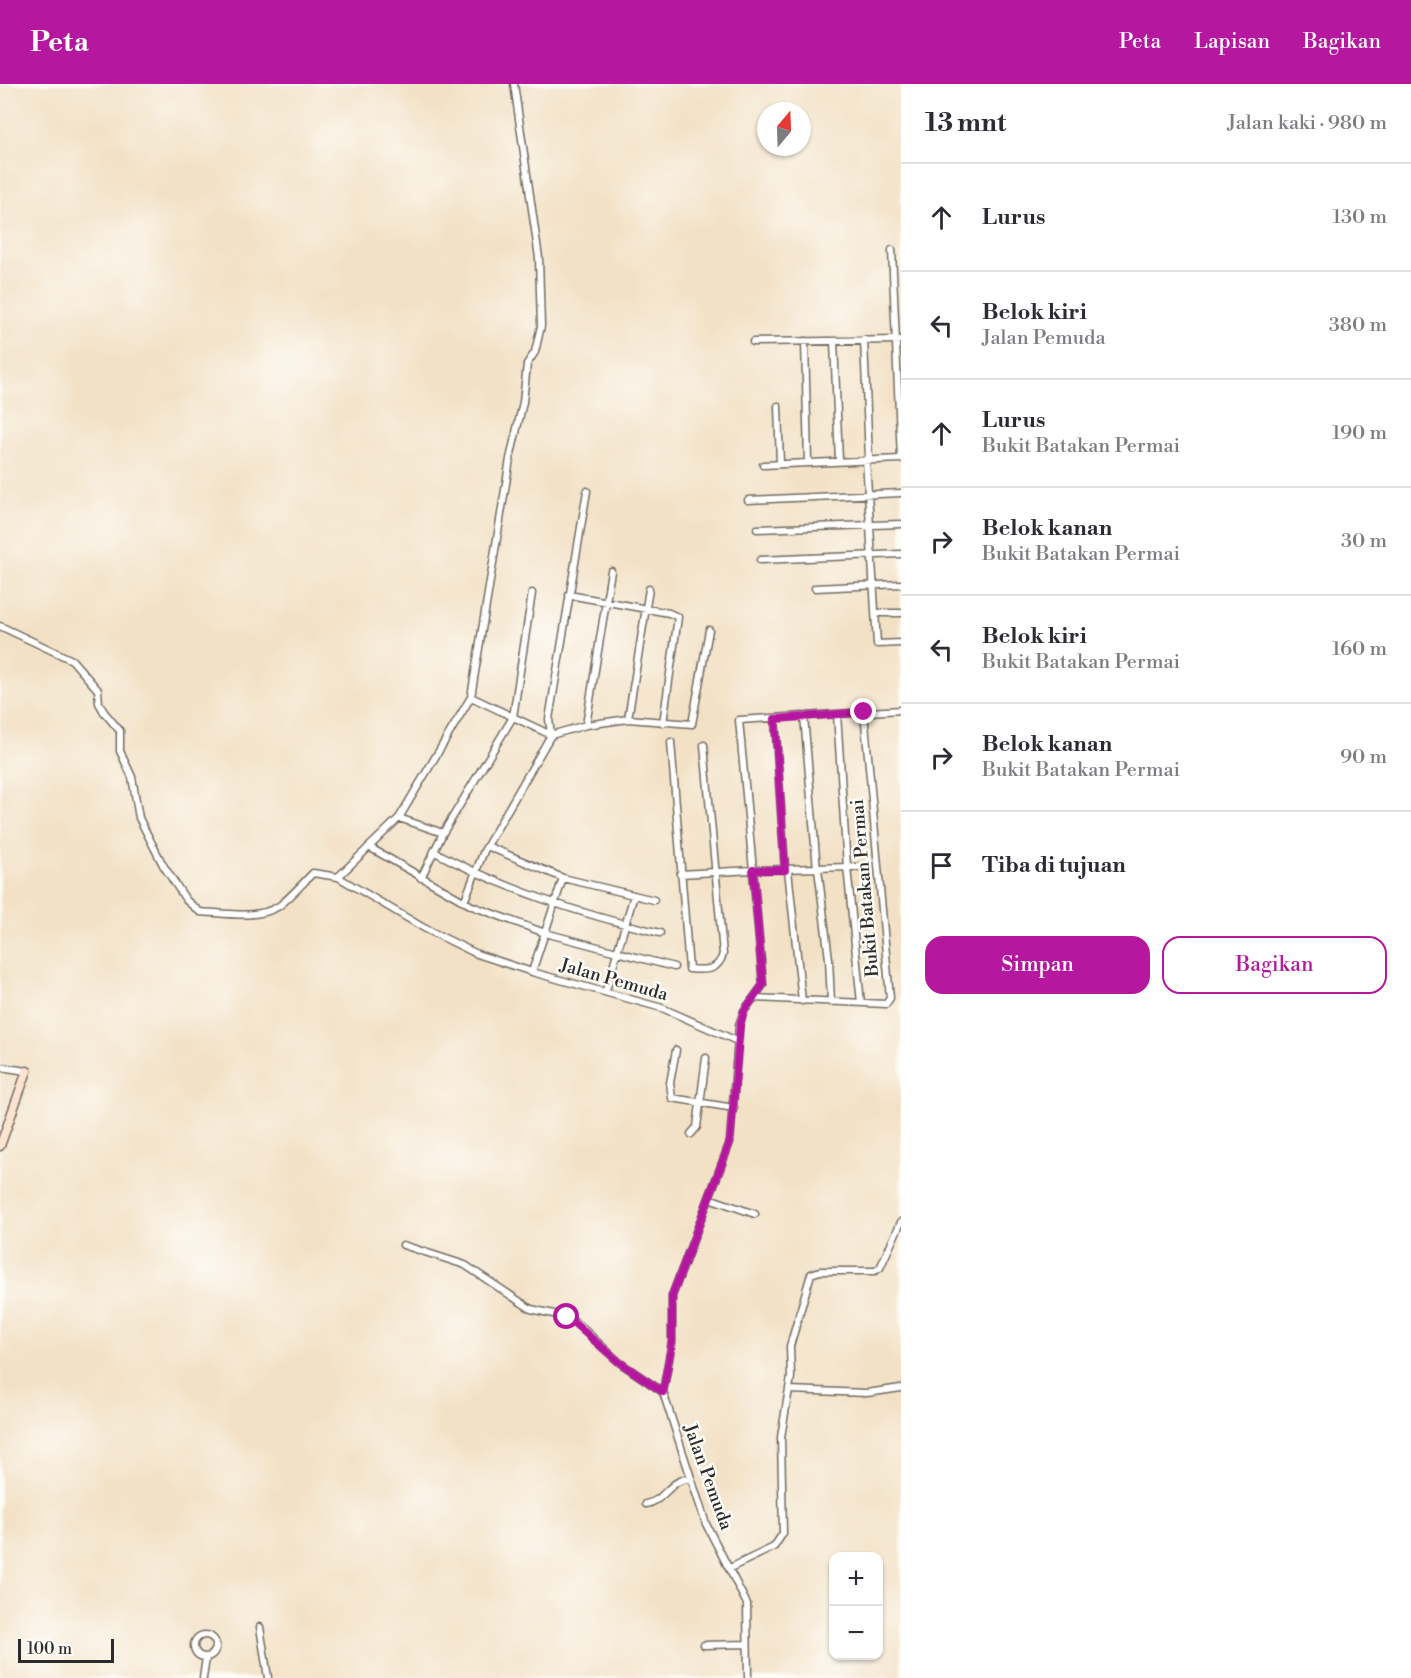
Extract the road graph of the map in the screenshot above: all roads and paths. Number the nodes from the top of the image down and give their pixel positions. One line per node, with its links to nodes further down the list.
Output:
1 (514, 84): 39 (street)
2 (892, 250): 5 (street)
3 (834, 340): 4 (street); 6 (street); 11 (street)
4 (864, 340): 5 (street); 9 (street)
5 (898, 340): 10 (street)
6 (805, 341): 7 (street); 12 (street)
7 (753, 342)
8 (778, 405): 13 (street)
9 (867, 459): 10 (street); 11 (street); 17 (street)
10 (901, 459)
11 (839, 461): 12 (street)
12 (808, 462): 13 (street)
13 (780, 464): 14 (street)
14 (763, 465)
15 (586, 491): 31 (street)
16 (901, 493): 17 (street)
17 (869, 495): 18 (street); 20 (street)
18 (747, 500)
19 (901, 524): 20 (street)
20 (870, 525): 21 (street); 23 (street)
21 (757, 529)
22 (901, 554): 23 (street)
23 (872, 555): 24 (street); 26 (street)
24 (760, 560)
25 (611, 571): 32 (street)
26 (874, 584): 27 (street); 28 (street); 34 (street)
27 (901, 584)
28 (815, 588)
29 (649, 589): 33 (street)
30 (532, 594): 44 (street)
31 (569, 595): 32 (street); 49 (street)
32 (606, 603): 33 (street); 48 (street)
33 (646, 610): 45 (street); 47 (street)
34 (875, 613): 35 (street); 38 (street)
35 (901, 613)
36 (0, 626): 65 (street)
37 (709, 630): 47 (street)
38 (901, 643)
39 (471, 697): 44 (street); 52 (street)
40 (901, 710): 41 (street)
41 (864, 712): 42 (street); 82 (street, Bukit Batakan Permai)
42 (837, 714): 43 (street); 57 (street, Bukit Batakan Permai)
43 (804, 716): 46 (street); 59 (street)
44 (513, 717): 49 (street); 53 (street)
45 (628, 718): 47 (street); 48 (street)
46 (775, 719): 60 (street); 61 (street)
47 (663, 723)
48 (586, 725): 49 (street)
49 (551, 735): 54 (street)
50 (671, 742): 64 (street)
51 (704, 746): 62 (street)
52 (399, 818): 53 (street); 55 (street)
53 (443, 833): 56 (street)
54 (487, 846): 63 (street); 67 (street)
55 (369, 847): 65 (street); 66 (street)
56 (435, 852): 63 (street); 66 (street)
57 (847, 867): 58 (street); 59 (street, Bukit Batakan Permai); 82 (street, Bukit Batakan Permai)
58 (862, 867)
59 (818, 869): 61 (street, Bukit Batakan Permai); 81 (street)
60 (753, 870): 61 (street, Bukit Batakan Permai); 62 (street, Bukit Batakan Permai); 79 (street)
61 (787, 870): 80 (street)
62 (715, 872): 64 (street, Bukit Batakan Permai); 64 (street)
63 (475, 873): 70 (street); 71 (street)
64 (680, 874)
65 (338, 877): 77 (street, Jalan Pemuda)
66 (422, 878): 70 (street)
67 (563, 878): 68 (street); 71 (street)
68 (633, 895): 69 (street); 72 (street)
69 (654, 900)
70 (464, 902): 73 (street)
71 (554, 905): 72 (street); 73 (street)
72 (625, 925): 74 (street); 75 (street)
73 (545, 933): 75 (street); 77 (street)
74 (660, 933)
75 (617, 952): 76 (street); 78 (street)
76 (674, 967)
77 (532, 972): 78 (street, Jalan Pemuda)
78 (606, 990): 83 (street, Jalan Pemuda)
79 (753, 998): 80 (street, Bukit Batakan Permai); 83 (street)
80 (802, 1001): 81 (street, Bukit Batakan Permai)
81 (831, 1002): 82 (street, Bukit Batakan Permai)
82 (861, 1004)
83 (737, 1041): 89 (street, Jalan Pemuda)
84 (676, 1050): 88 (street)
85 (706, 1058): 88 (street)
86 (0, 1066): 87 (street)
87 (27, 1071): 91 (street)
88 (701, 1103): 89 (street); 90 (street)
89 (734, 1108): 92 (street, Jalan Pemuda)
90 (691, 1134)
91 (0, 1146)
92 (709, 1198): 93 (street); 98 (street, Jalan Pemuda)
93 (755, 1214)
94 (901, 1222): 97 (street)
95 (403, 1245): 98 (street)
96 (901, 1388): 97 (street)
97 (789, 1390): 101 (street)
98 (663, 1392): 99 (street, Jalan Pemuda)
99 (690, 1479): 100 (street); 101 (street, Jalan Pemuda)
100 (646, 1504)
101 (730, 1568): 103 (street, Jalan Pemuda)
102 (260, 1627): 107 (street)
103 (747, 1644): 104 (street); 108 (street, Jalan Pemuda)
104 (704, 1646)
105 (206, 1658): 106 (street)
106 (203, 1678)
107 (268, 1678)
108 (748, 1678)

